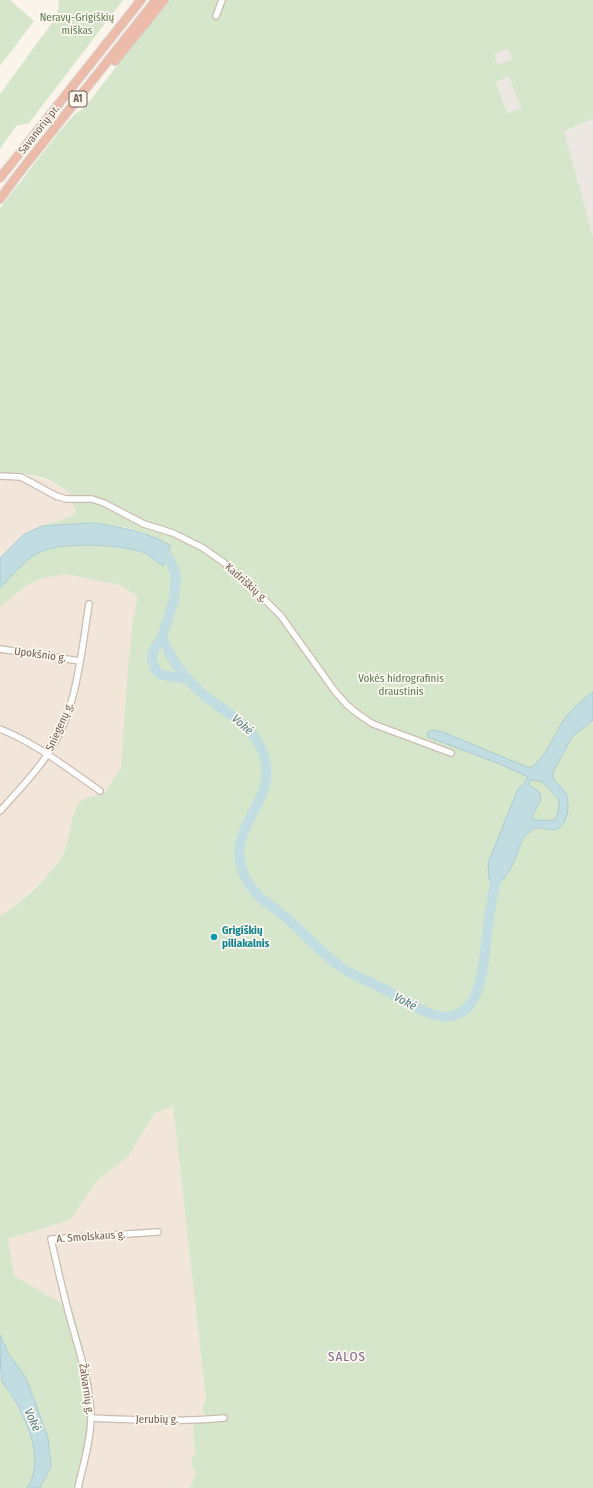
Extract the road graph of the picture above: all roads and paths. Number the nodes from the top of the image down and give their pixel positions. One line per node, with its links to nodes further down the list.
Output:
1 (141, 0): 7 (highway, Savanorių pr. / A1)
2 (156, 0): 6 (highway, Savanorių pr. / A1)
3 (164, 0): 6 (highway)
4 (222, 0): 5 (street)
5 (216, 16)
6 (16, 177): 8 (highway, Savanorių pr. / A1)
7 (0, 178)
8 (0, 199)
9 (0, 476): 14 (street, Kadriškių g.)
10 (89, 604): 12 (street, Sniegenų g.)
11 (0, 649): 12 (street, Upokšnio g.)
12 (80, 661): 15 (street, Sniegenų g.)
13 (0, 729): 15 (street)
14 (451, 753)
15 (48, 755): 16 (street); 17 (street, Sniegenų g.)
16 (100, 791)
17 (0, 811)
18 (158, 1232): 19 (street, A. Smolskaus g.)
19 (76, 1337): 20 (street, Žalvarnių g.)
20 (91, 1418): 21 (street, Jerubių g.); 22 (street, Žalvarnių g.)
21 (224, 1418)
22 (78, 1488)

